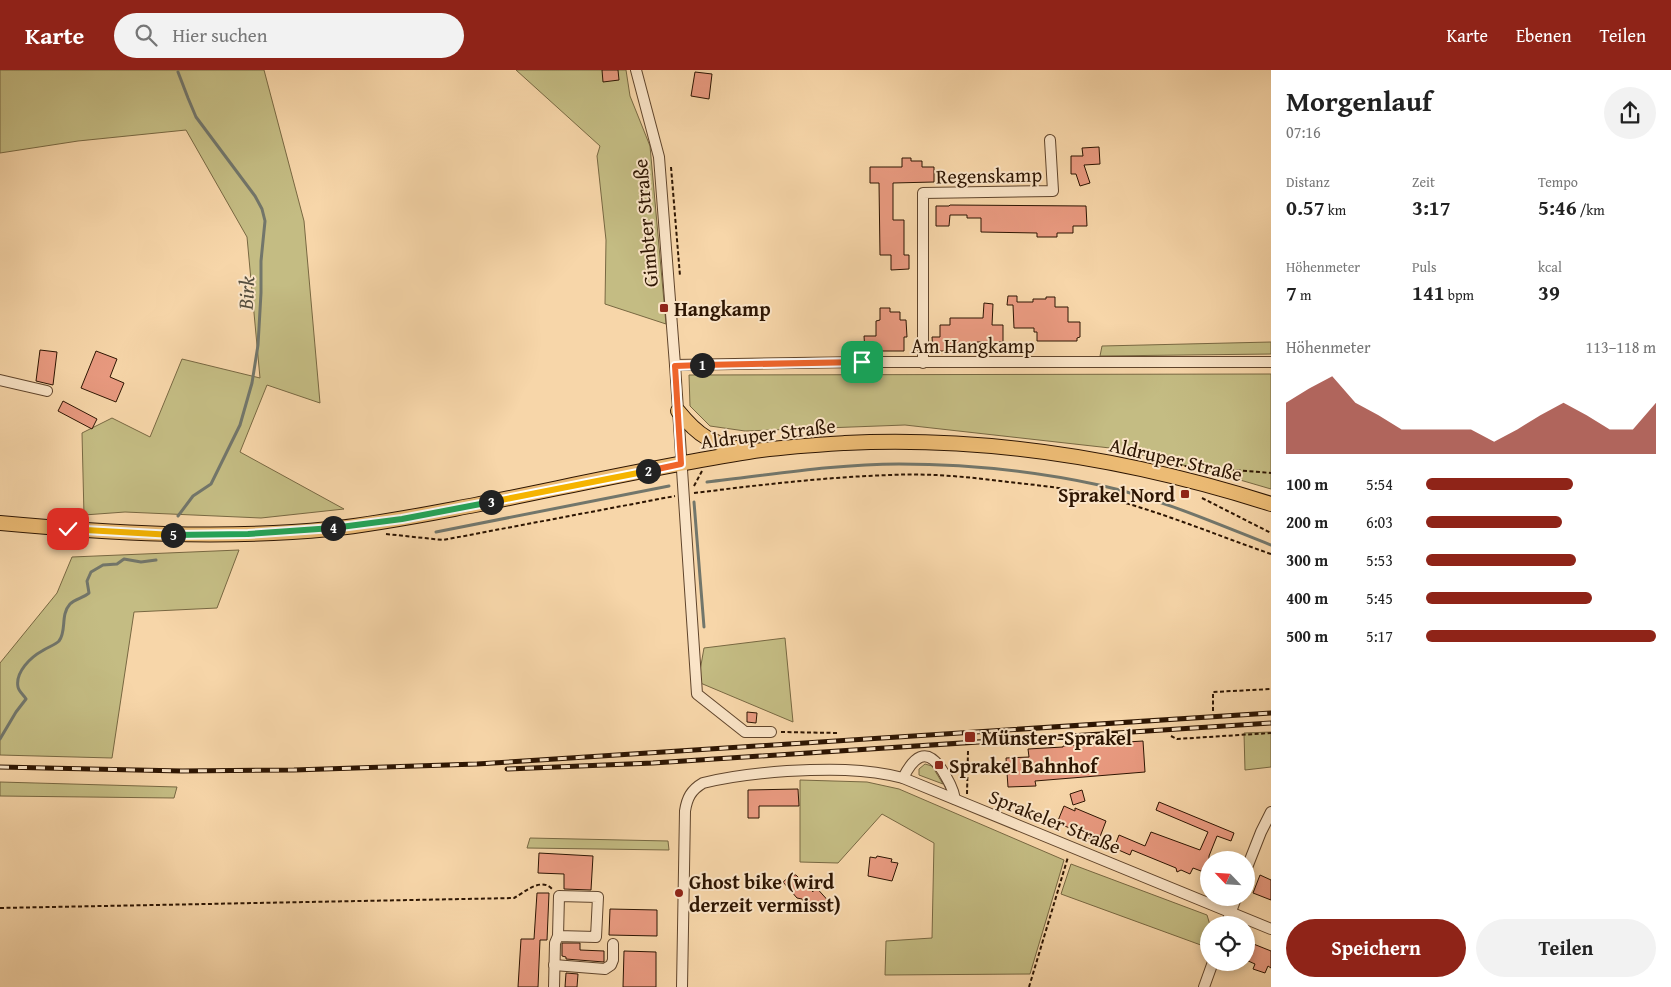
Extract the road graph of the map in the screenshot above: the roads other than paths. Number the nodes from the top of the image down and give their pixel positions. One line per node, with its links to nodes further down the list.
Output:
1 (636, 70): 5 (street, Gimbter Straße)
2 (1050, 140): 4 (street, Regenskamp)
3 (1271, 362): 4 (street, Am Hangkamp)
4 (923, 363): 5 (street, Am Hangkamp)
5 (675, 366): 8 (street, Gimbter Straße)
6 (0, 380): 7 (street)
7 (47, 391)
8 (678, 410): 9 (main road); 10 (street, Gimbter Straße)
9 (750, 452): 10 (main road, Aldruper Straße); 11 (main road, Aldruper Straße)
10 (681, 464): 12 (main road, Aldruper Straße); 13 (street, Gimbter Straße)
11 (1271, 504)
12 (0, 523)
13 (771, 732)
14 (903, 778): 15 (street, Sprakeler Straße); 15 (street); 27 (street, Sprakeler Straße)
15 (955, 799): 19 (street, Sprakeler Straße)
16 (1271, 812): 17 (street)
17 (1254, 851)
18 (1233, 906): 19 (street)
19 (1230, 913): 20 (street); 21 (street, Sprakeler Straße)
20 (1229, 916)
21 (1271, 930)
22 (558, 936): 22 (street); 24 (street)
23 (613, 944): 24 (street)
24 (554, 965): 26 (street)
25 (1210, 971): 28 (street)
26 (554, 987)
27 (682, 987)
28 (1204, 987)

